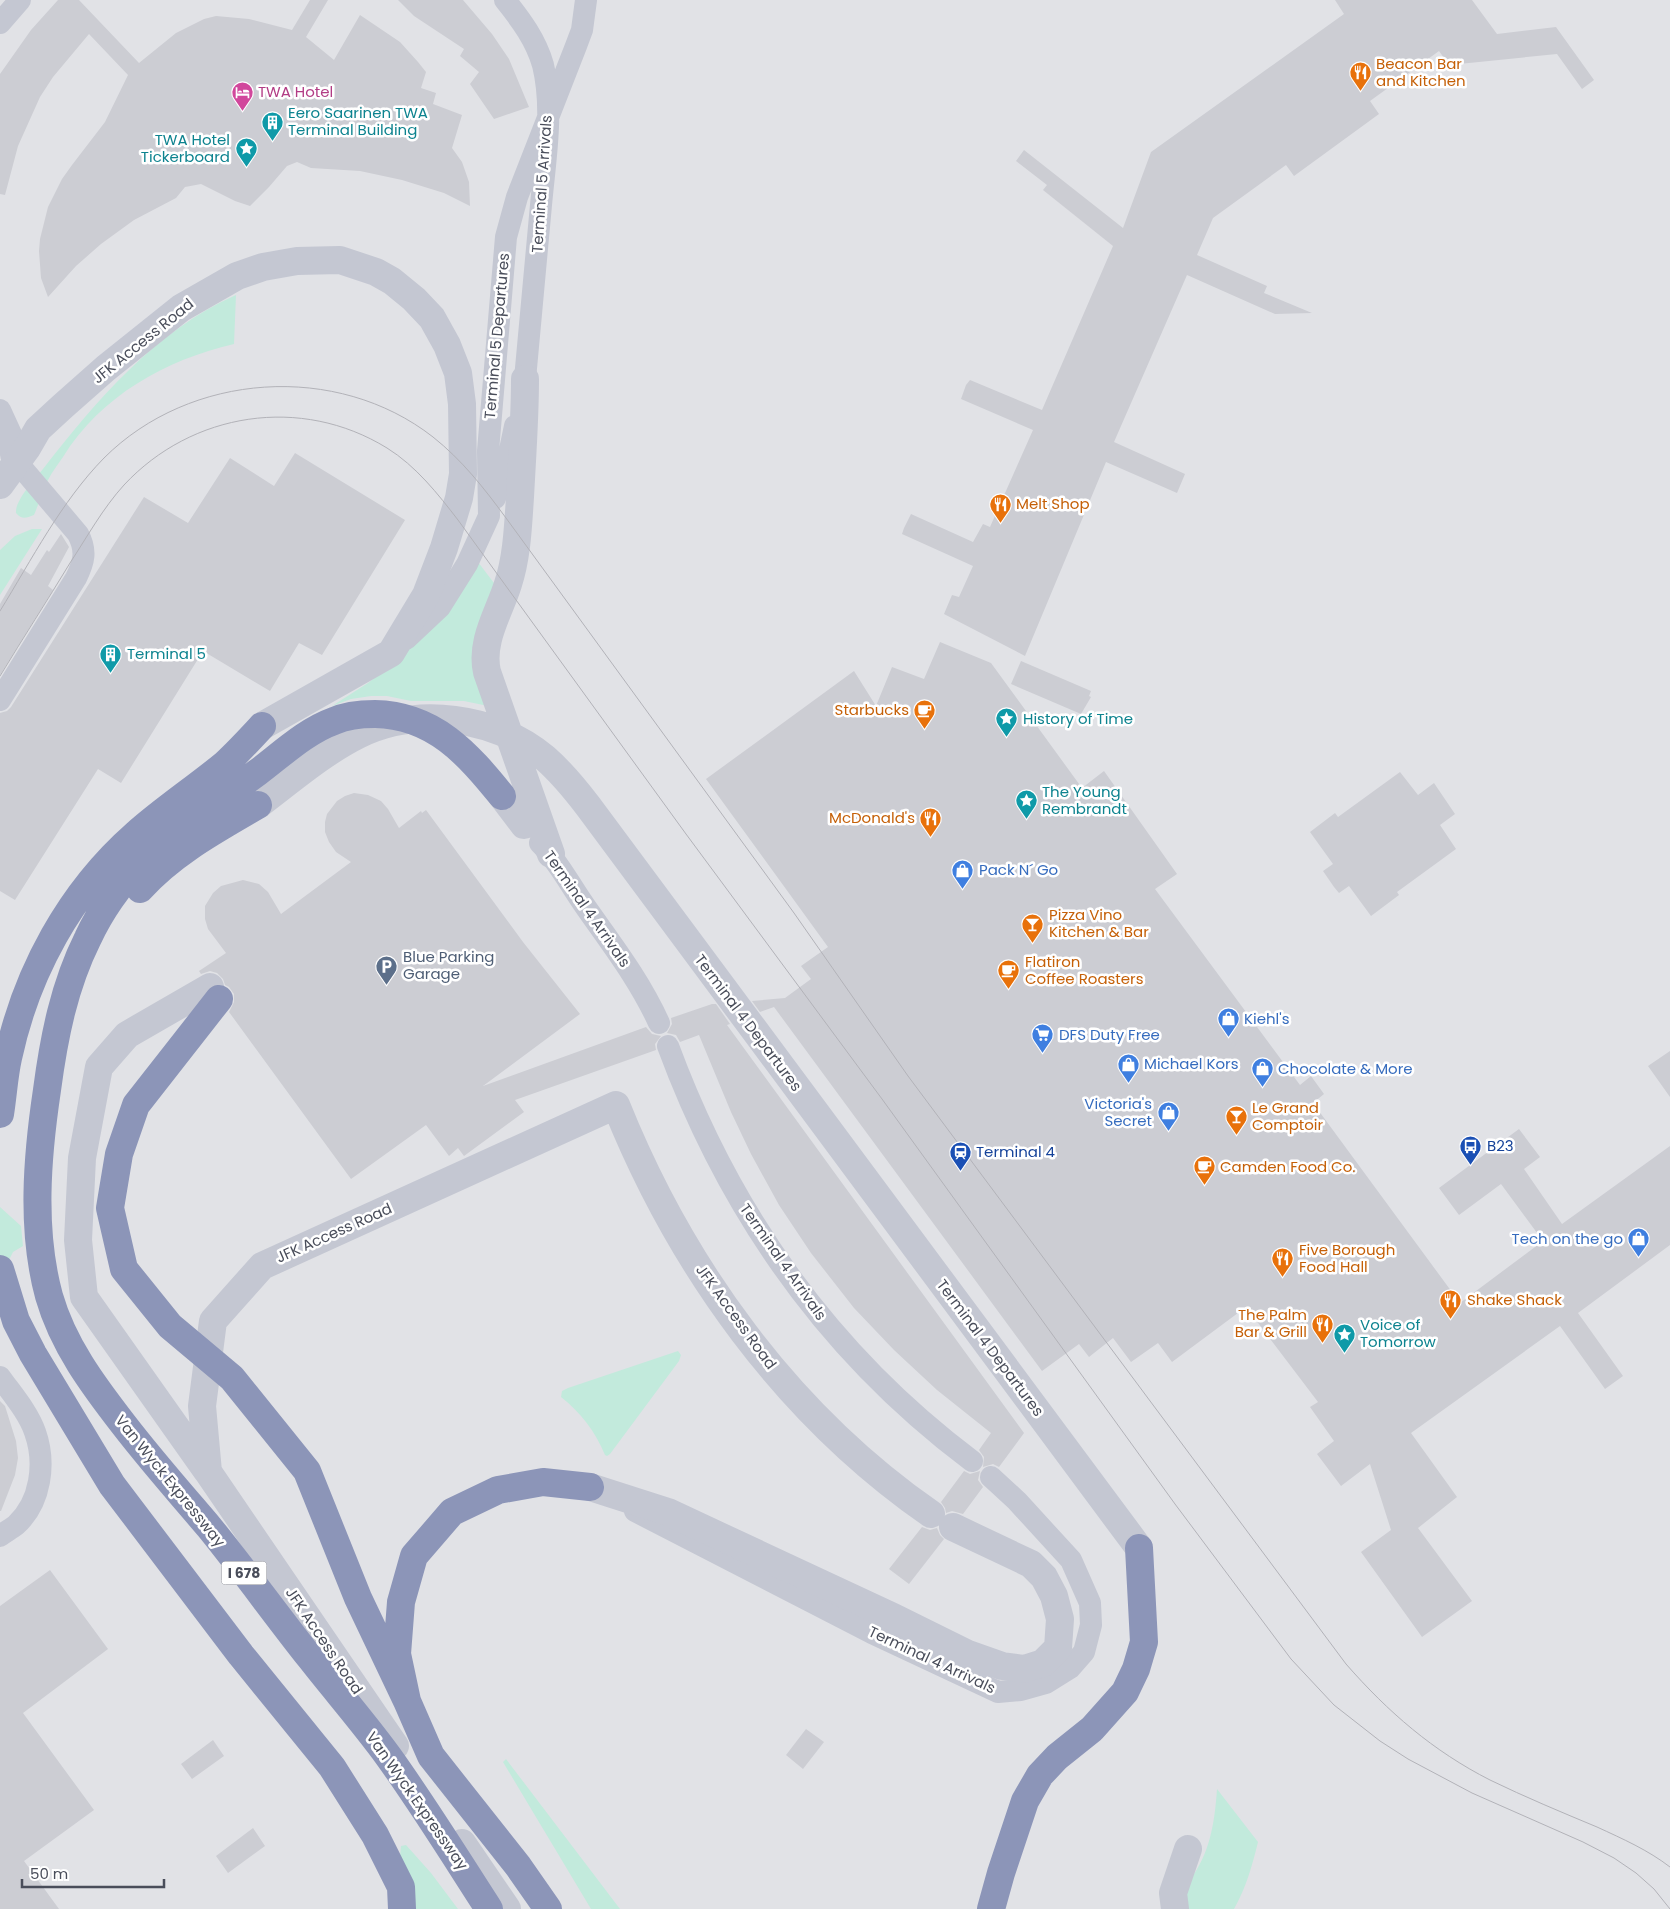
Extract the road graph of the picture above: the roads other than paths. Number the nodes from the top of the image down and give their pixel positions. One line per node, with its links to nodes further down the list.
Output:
1 (20, 0): 4 (street)
2 (505, 0): 5 (street, Terminal 5 Arrivals)
3 (586, 0): 9 (street, Terminal 5 Departures)
4 (0, 23)
5 (525, 379): 9 (street, Terminal 5 Arrivals); 16 (street)
6 (0, 410): 7 (street)
7 (9, 455): 8 (street, JFK Access Road); 10 (street, JFK Access Road); 11 (street)
8 (0, 485)
9 (489, 516): 10 (street, Terminal 5 Departures)
10 (391, 653): 12 (street, JFK Access Road)
11 (0, 700)
12 (262, 726): 21 (highway)
13 (502, 796): 15 (street); 20 (highway)
14 (258, 805): 20 (highway); 30 (street, Terminal 4 Departures)
15 (524, 825): 16 (street, Terminal 4 Arrivals)
16 (551, 854): 18 (street, Terminal 4 Arrivals)
17 (215, 993): 25 (street); 32 (highway)
18 (658, 1023)
19 (668, 1046): 24 (street, Terminal 4 Arrivals)
20 (49, 1075): 35 (highway, Van Wyck Expressway / I 678)
21 (0, 1114)
22 (0, 1269): 34 (highway)
23 (0, 1377): 29 (street)
24 (972, 1461)
25 (208, 1472): 31 (street, JFK Access Road); 36 (street, JFK Access Road)
26 (991, 1477): 28 (street, Terminal 4 Arrivals)
27 (590, 1487): 28 (street, Terminal 4 Arrivals); 31 (street); 32 (highway)
28 (1036, 1522): 31 (street)
29 (0, 1536)
30 (1139, 1548): 38 (highway)
31 (1058, 1648)
32 (407, 1702): 37 (highway)
33 (1188, 1850): 39 (street)
34 (402, 1909)
35 (489, 1909)
36 (507, 1909)
37 (548, 1909)
38 (991, 1909)
39 (1175, 1909)

